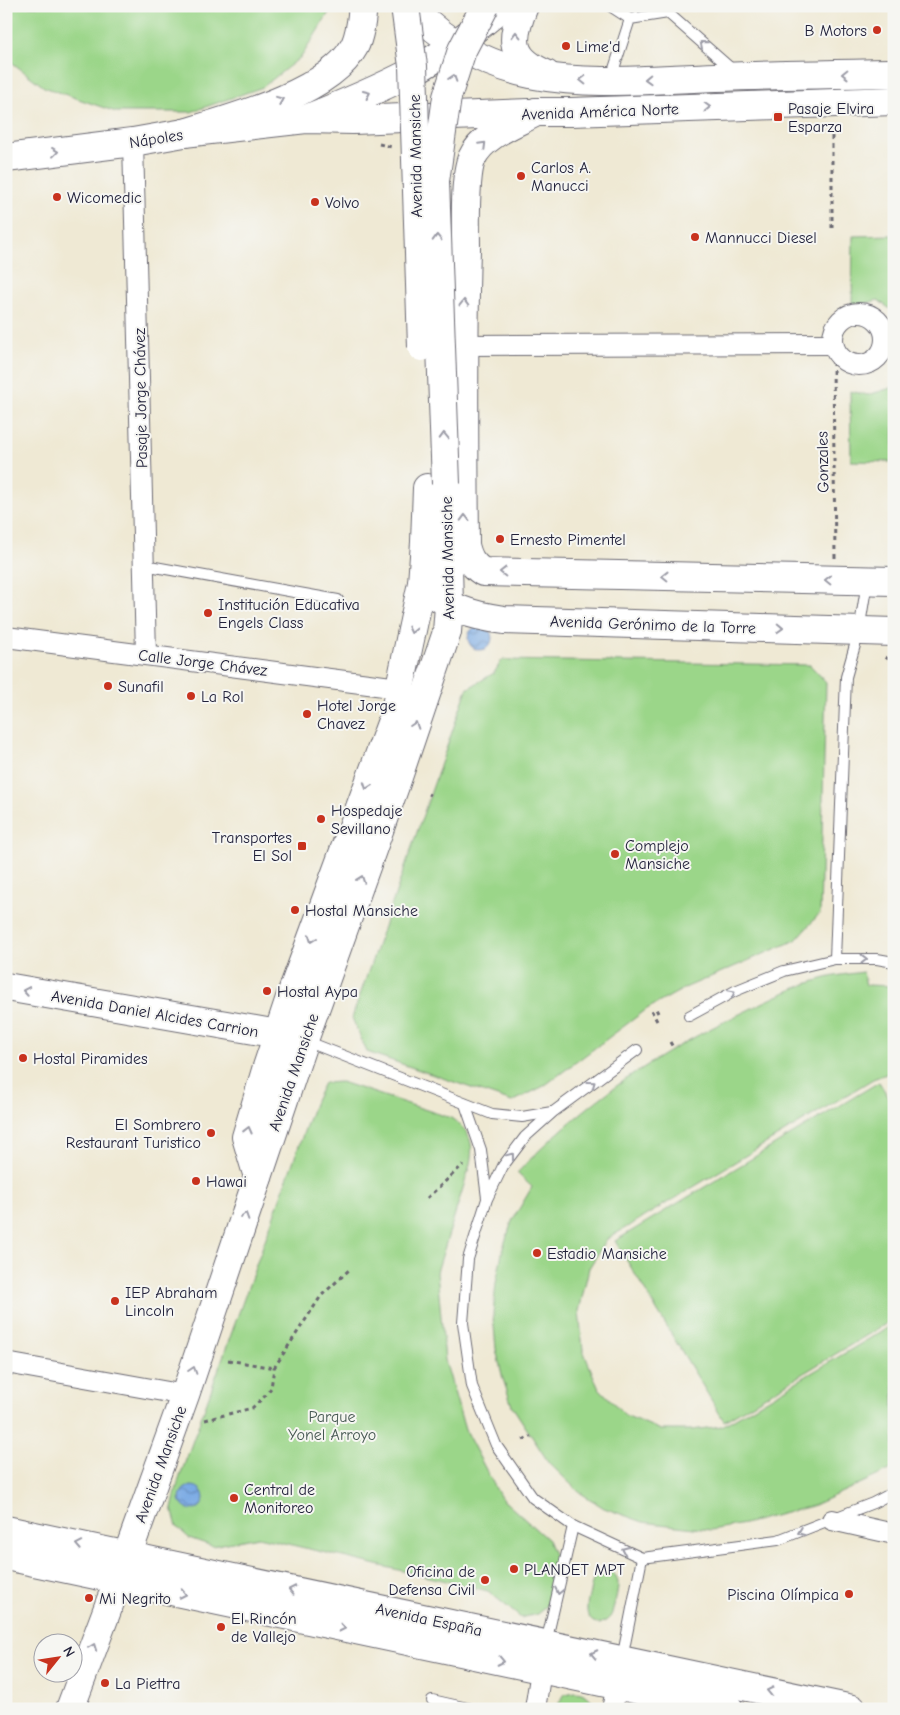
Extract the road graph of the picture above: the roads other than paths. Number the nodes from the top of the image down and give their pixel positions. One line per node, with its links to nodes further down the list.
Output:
1 (362, 6): 18 (main road, one-way to 1)
2 (406, 6): 23 (main road, Avenida Mansiche, bridge)
3 (410, 6): 10 (main road, Avenida América Norte)
4 (485, 6): 23 (main road, Avenida Mansiche, one-way to 4, bridge)
5 (502, 6): 10 (main road)
6 (524, 6): 13 (main road, one-way to 6)
7 (610, 6): 9 (lane)
8 (666, 10): 9 (lane); 12 (lane, one-way to 8)
9 (630, 19): 14 (lane)
10 (455, 45): 13 (main road, Avenida América Norte); 17 (main road, one-way to 10)
11 (894, 73): 12 (main road, Avenida América Norte, one-way to 12)
12 (740, 76): 14 (main road, Avenida América Norte, one-way to 14)
13 (557, 79): 14 (main road, Avenida América Norte, one-way to 13)
14 (610, 80)
15 (894, 101): 16 (main road, Avenida América Norte, one-way to 15)
16 (536, 112): 17 (main road, Avenida América Norte); 22 (main road, Avenida Mansiche, one-way to 16)
17 (306, 119): 18 (main road, Nápoles)
18 (184, 134): 19 (main road, Nápoles)
19 (133, 142): 20 (main road, Nápoles, one-way to 19); 24 (street, Pasaje Jorge Chávez)
20 (6, 158)
21 (833, 344): 22 (street)
22 (463, 345): 25 (main road, Avenida Mansiche, one-way to 22)
23 (436, 486): 26 (main road, Avenida Mansiche); 28 (main road, Avenida Mansiche)
24 (144, 565): 27 (lane); 32 (street, Pasaje Jorge Chávez)
25 (881, 581): 29 (lane)
26 (422, 583): 28 (main road, Avenida Gerónimo de la Torre); 33 (main road, Avenida Mansiche, one-way to 33)
27 (338, 600)
28 (449, 606): 29 (main road, Avenida Gerónimo de la Torre, one-way to 29); 39 (main road, Avenida Mansiche, one-way to 28)
29 (859, 631): 30 (main road, Avenida Gerónimo de la Torre); 34 (lane)
30 (894, 632)
31 (6, 637): 32 (street, Calle Jorge Chávez)
32 (146, 654): 33 (street, Calle Jorge Chávez)
33 (399, 688): 38 (main road, Avenida Mansiche, one-way to 38)
34 (835, 959): 35 (lane, one-way to 35); 37 (lane, one-way to 34)
35 (894, 962)
36 (6, 987): 38 (main road, Avenida Daniel Alcides Carrion, one-way to 36)
37 (689, 1016)
38 (278, 1034): 39 (main road, Avenida Daniel Alcides Carrion); 43 (main road, Avenida Mansiche, one-way to 38)
39 (304, 1040): 41 (lane); 43 (main road, Avenida Mansiche)
40 (637, 1050): 42 (lane, one-way to 40)
41 (464, 1104): 42 (lane); 44 (lane)
42 (553, 1112): 44 (lane, one-way to 42)
43 (258, 1177): 46 (main road, Avenida Mansiche, one-way to 43)
44 (487, 1198): 49 (lane)
45 (6, 1363): 46 (street)
46 (185, 1395): 52 (main road, Avenida Mansiche)
47 (894, 1492): 48 (lane)
48 (832, 1520): 51 (street); 54 (lane, one-way to 54)
49 (573, 1526): 54 (lane, one-way to 49); 56 (lane, one-way to 56)
50 (6, 1530): 52 (main road, Avenida España, one-way to 50)
51 (894, 1534)
52 (127, 1555): 55 (main road, Avenida Mansiche); 56 (main road, Avenida España, one-way to 52)
53 (6, 1556): 55 (main road, Avenida España)
54 (642, 1558): 57 (lane)
55 (118, 1581): 56 (main road, Avenida España, one-way to 56); 59 (main road, Avenida Mansiche, one-way to 55)
56 (543, 1656): 57 (main road, Avenida España); 61 (street)
57 (617, 1685): 62 (main road, Avenida España); 63 (main road, Avenida España, one-way to 57)
58 (432, 1700): 60 (lane)
59 (70, 1709)
60 (472, 1709)
61 (536, 1709)
62 (729, 1709)
63 (852, 1709)

